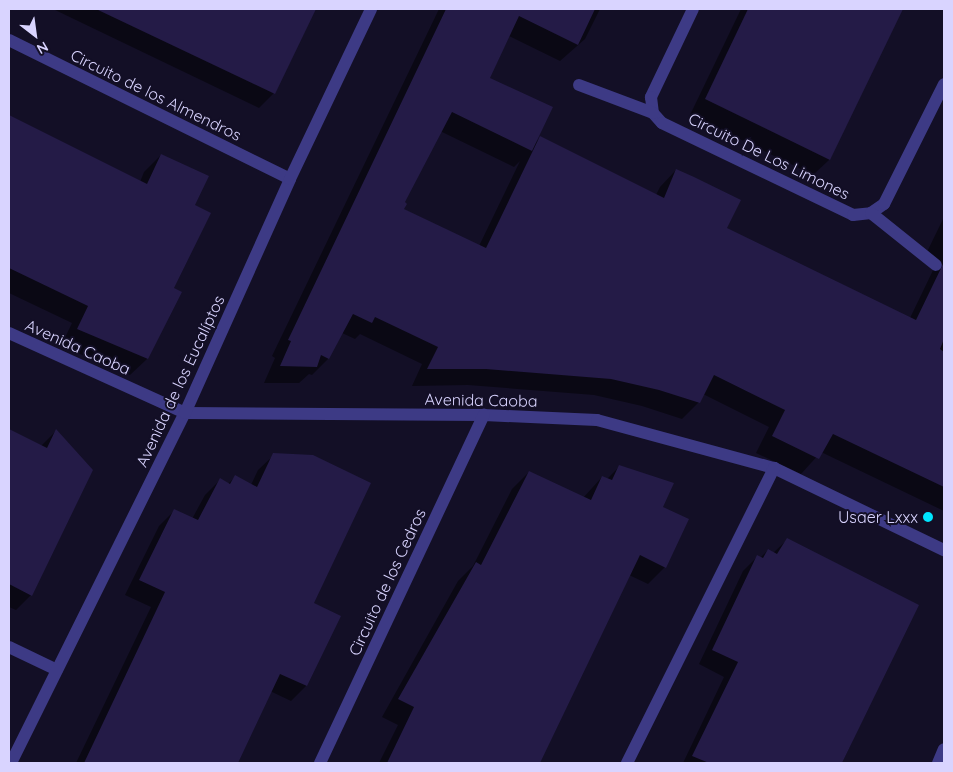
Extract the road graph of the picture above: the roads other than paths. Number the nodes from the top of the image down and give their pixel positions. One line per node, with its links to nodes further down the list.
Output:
1 (371, 9): 7 (street, Avenida de los Eucalíptos)
2 (693, 9): 6 (street)
3 (9, 40): 7 (street, Circuito de los Almendros)
4 (944, 84): 8 (street)
5 (579, 85): 6 (street, Circuito De Los Limones)
6 (652, 113): 8 (street, Circuito De Los Limones)
7 (290, 179): 11 (street, Avenida de los Eucalíptos)
8 (871, 213): 9 (street)
9 (936, 265)
10 (9, 333): 11 (street, Avenida Caoba)
11 (185, 413): 12 (street, Avenida Caoba); 16 (street, Avenida de los Eucalíptos)
12 (484, 416): 13 (street, Avenida Caoba); 19 (street, Circuito de los Cedros)
13 (774, 468): 14 (street, Avenida Caoba); 20 (street)
14 (944, 550)
15 (9, 647): 16 (street)
16 (57, 670): 18 (street, Avenida de los Eucalíptos)
17 (944, 750): 21 (street)
18 (11, 763)
19 (320, 763)
20 (628, 763)
21 (938, 763)

